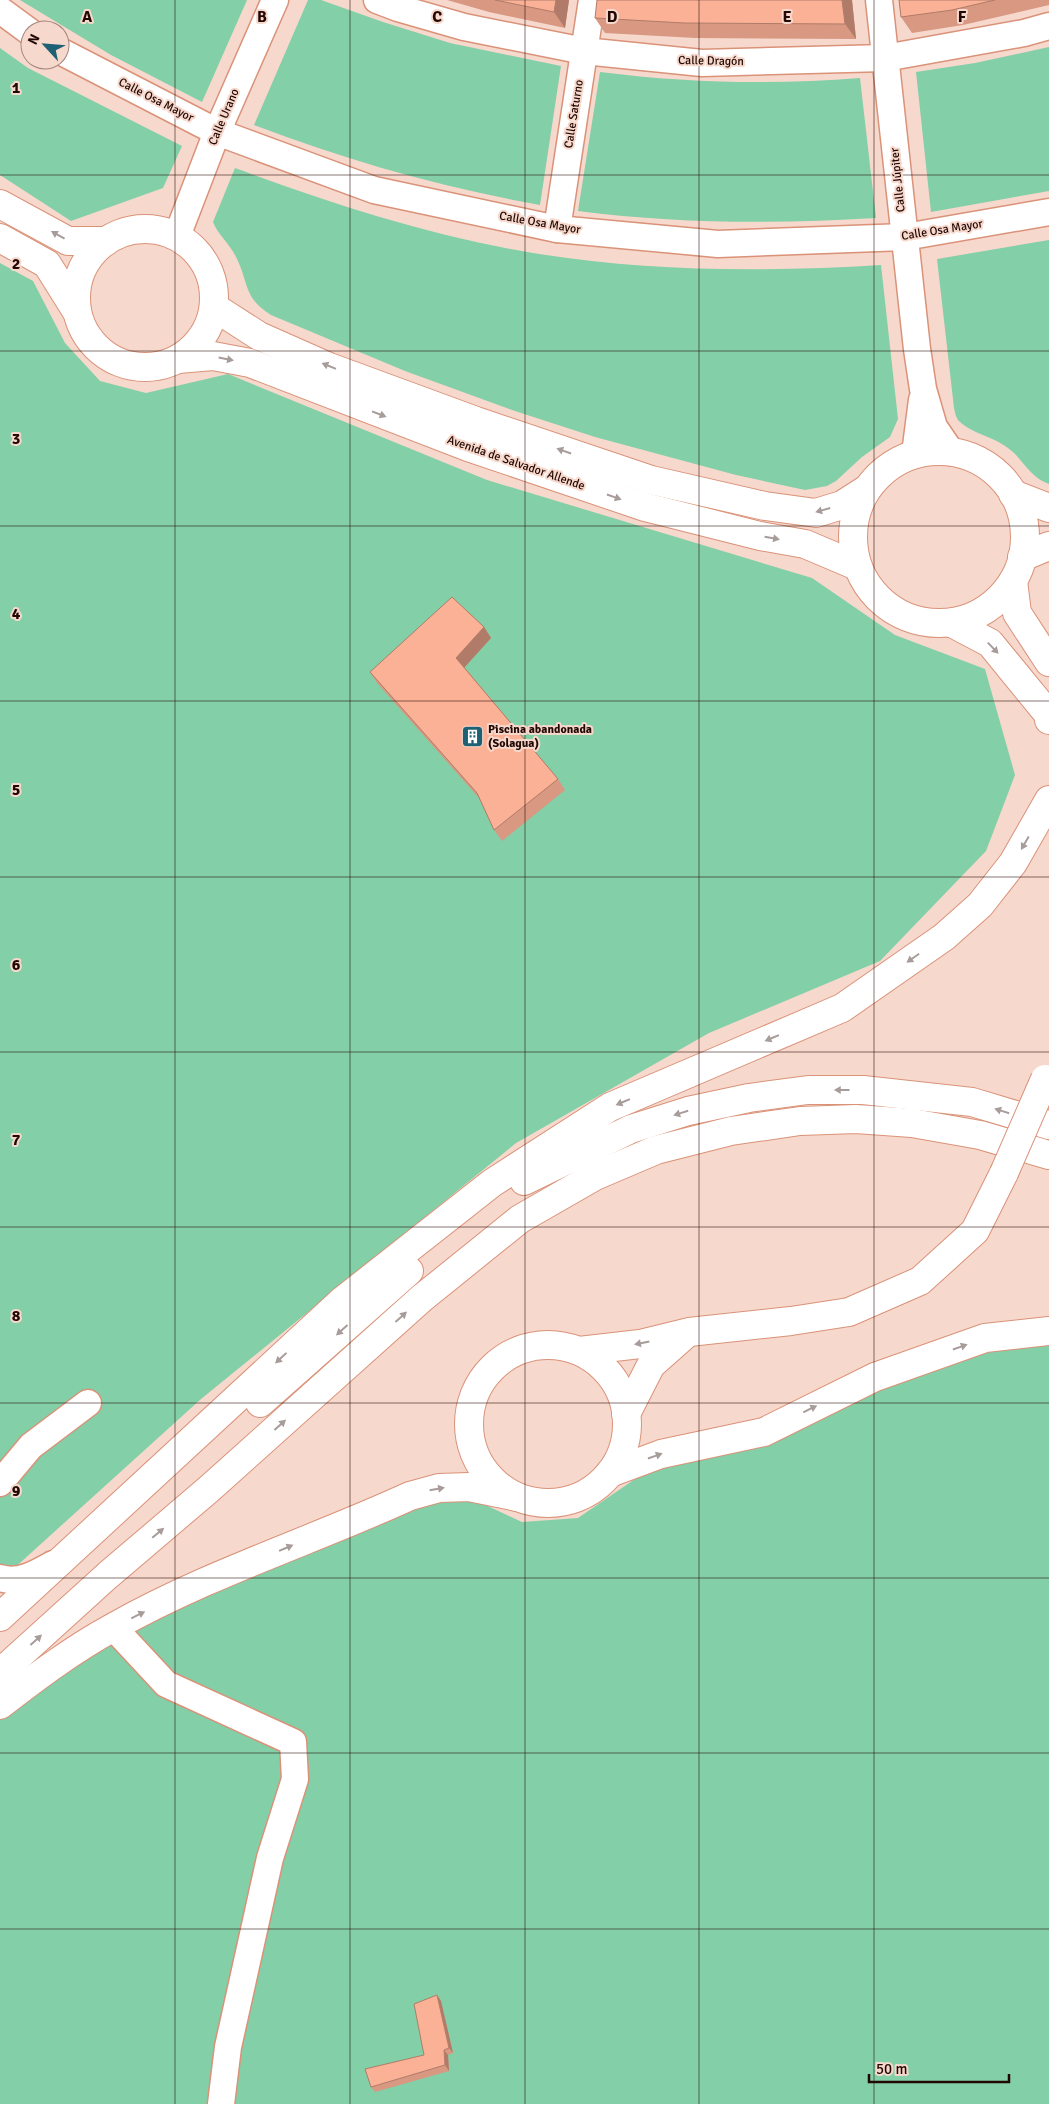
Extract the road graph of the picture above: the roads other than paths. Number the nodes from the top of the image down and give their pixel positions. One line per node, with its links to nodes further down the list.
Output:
1 (275, 0): 11 (street, Calle Urano)
2 (377, 0): 8 (street, Calle Dragón)
3 (592, 0): 8 (street, Calle Saturno)
4 (879, 0): 10 (street, Calle Júpiter)
5 (0, 10): 6 (street)
6 (20, 25)
7 (1049, 26): 10 (street, Calle Dragón)
8 (584, 51): 10 (street, Calle Dragón); 14 (street, Calle Saturno)
9 (70, 56): 11 (street, Calle Osa Mayor)
10 (885, 58): 16 (street, Calle Júpiter)
11 (217, 132): 14 (street, Calle Osa Mayor); 15 (street, Calle Urano)
12 (0, 204): 18 (main road, one-way to 12)
13 (1049, 212): 16 (street, Calle Osa Mayor)
14 (557, 229): 16 (street, Calle Osa Mayor)
15 (177, 236): 18 (main road); 19 (main road)
16 (905, 237): 22 (street, Calle Júpiter)
17 (0, 238): 20 (main road)
18 (106, 241): 20 (main road)
19 (214, 307): 21 (main road); 25 (main road, one-way to 19)
20 (77, 312): 21 (main road)
21 (178, 359): 29 (main road, Avenida de Salvador Allende, one-way to 29)
22 (923, 389): 23 (street, Calle Júpiter); 24 (street, Calle Júpiter)
23 (950, 452): 24 (main road); 26 (main road)
24 (915, 454): 25 (main road)
25 (867, 489): 29 (main road)
26 (1014, 494): 27 (main road); 30 (main road)
27 (1049, 508)
28 (1049, 546): 30 (main road)
29 (857, 566): 31 (main road)
30 (1018, 569): 31 (main road); 32 (main road)
31 (952, 623): 33 (main road, one-way to 33)
32 (1049, 662)
33 (1049, 720)
34 (1049, 800): 46 (main road, one-way to 46)
35 (1047, 1073): 39 (main road, bridge)
36 (1049, 1125): 50 (main road, one-way to 50)
37 (1049, 1155): 51 (main road, one-way to 37)
38 (1049, 1331): 43 (main road, one-way to 38)
39 (689, 1332): 40 (main road, one-way to 40); 42 (main road)
40 (579, 1351): 42 (main road); 45 (main road)
41 (88, 1403): 44 (street)
42 (626, 1414): 43 (main road)
43 (610, 1473): 45 (main road)
44 (0, 1484)
45 (517, 1498): 49 (main road, one-way to 45)
46 (65, 1558): 47 (street); 48 (main road)
47 (0, 1578)
48 (0, 1617)
49 (113, 1627): 52 (main road); 53 (street)
50 (0, 1633)
51 (0, 1673)
52 (0, 1705)
53 (221, 2104)

